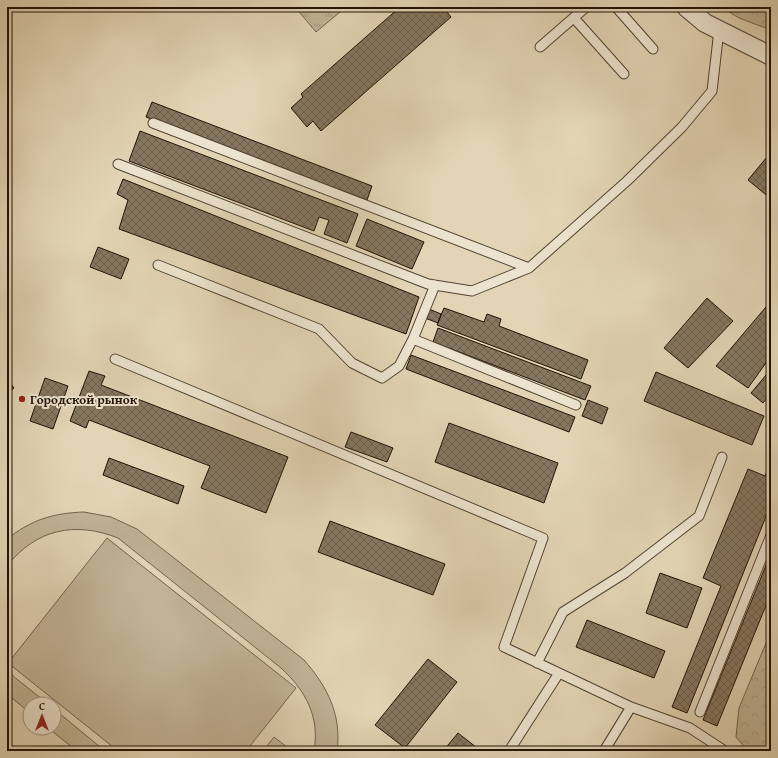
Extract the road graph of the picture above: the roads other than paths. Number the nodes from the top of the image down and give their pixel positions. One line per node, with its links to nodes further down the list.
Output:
1 (586, 7): 4 (lane)
2 (616, 7): 7 (lane)
3 (686, 7): 5 (street)
4 (574, 18): 6 (lane); 9 (lane)
5 (719, 30): 8 (street); 13 (lane)
6 (540, 47)
7 (653, 49)
8 (771, 56)
9 (624, 74)
10 (153, 123): 13 (lane)
11 (118, 164): 14 (lane)
12 (158, 265): 15 (lane)
13 (529, 268): 14 (lane)
14 (435, 285): 15 (lane)
15 (412, 339): 17 (lane)
16 (115, 360): 20 (lane)
17 (576, 405)
18 (722, 457): 20 (lane)
19 (771, 535): 23 (lane)
20 (537, 662): 21 (lane)
21 (559, 673): 22 (lane); 24 (lane)
22 (631, 707): 25 (lane); 26 (lane)
23 (700, 712)
24 (510, 751)
25 (604, 751)
26 (725, 751)

